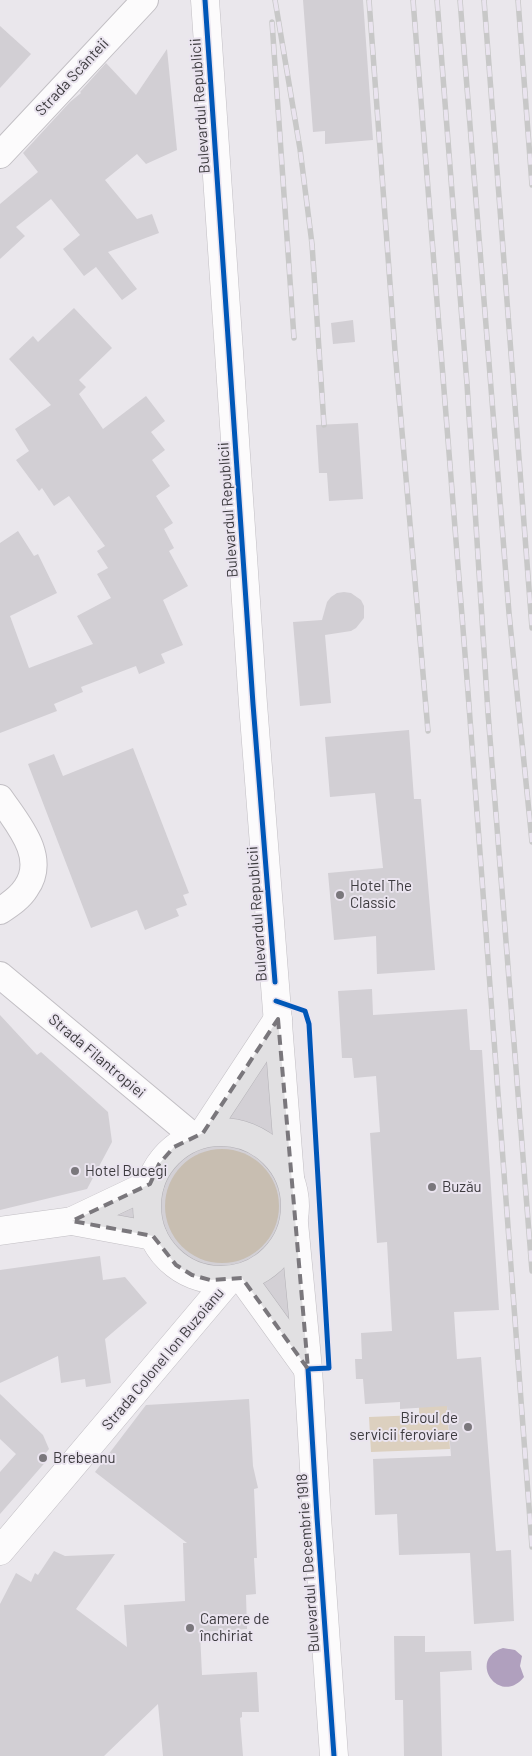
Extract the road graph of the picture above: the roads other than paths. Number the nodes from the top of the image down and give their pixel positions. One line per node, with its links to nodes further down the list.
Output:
1 (144, 0): 3 (street, Strada Scânteii)
2 (205, 0): 7 (main road, Bulevardul Republicii)
3 (0, 155)
4 (0, 798): 5 (street)
5 (0, 912)
6 (0, 976): 8 (street, Strada Filantropiei)
7 (278, 1019): 8 (main road); 9 (main road, Bulevardul Republicii)
8 (198, 1134): 9 (main road); 10 (main road)
9 (290, 1177): 12 (main road)
10 (150, 1184): 11 (main road); 14 (main road)
11 (72, 1221): 13 (main road); 14 (main road)
12 (294, 1223): 15 (main road); 16 (main road, Bulevardul 1 Decembrie 1918)
13 (0, 1231)
14 (153, 1236): 15 (main road)
15 (235, 1279): 16 (main road); 17 (main road, Strada Colonel Ion Buzoianu)
16 (308, 1369): 18 (main road, Bulevardul 1 Decembrie 1918)
17 (0, 1551)
18 (334, 1756)

